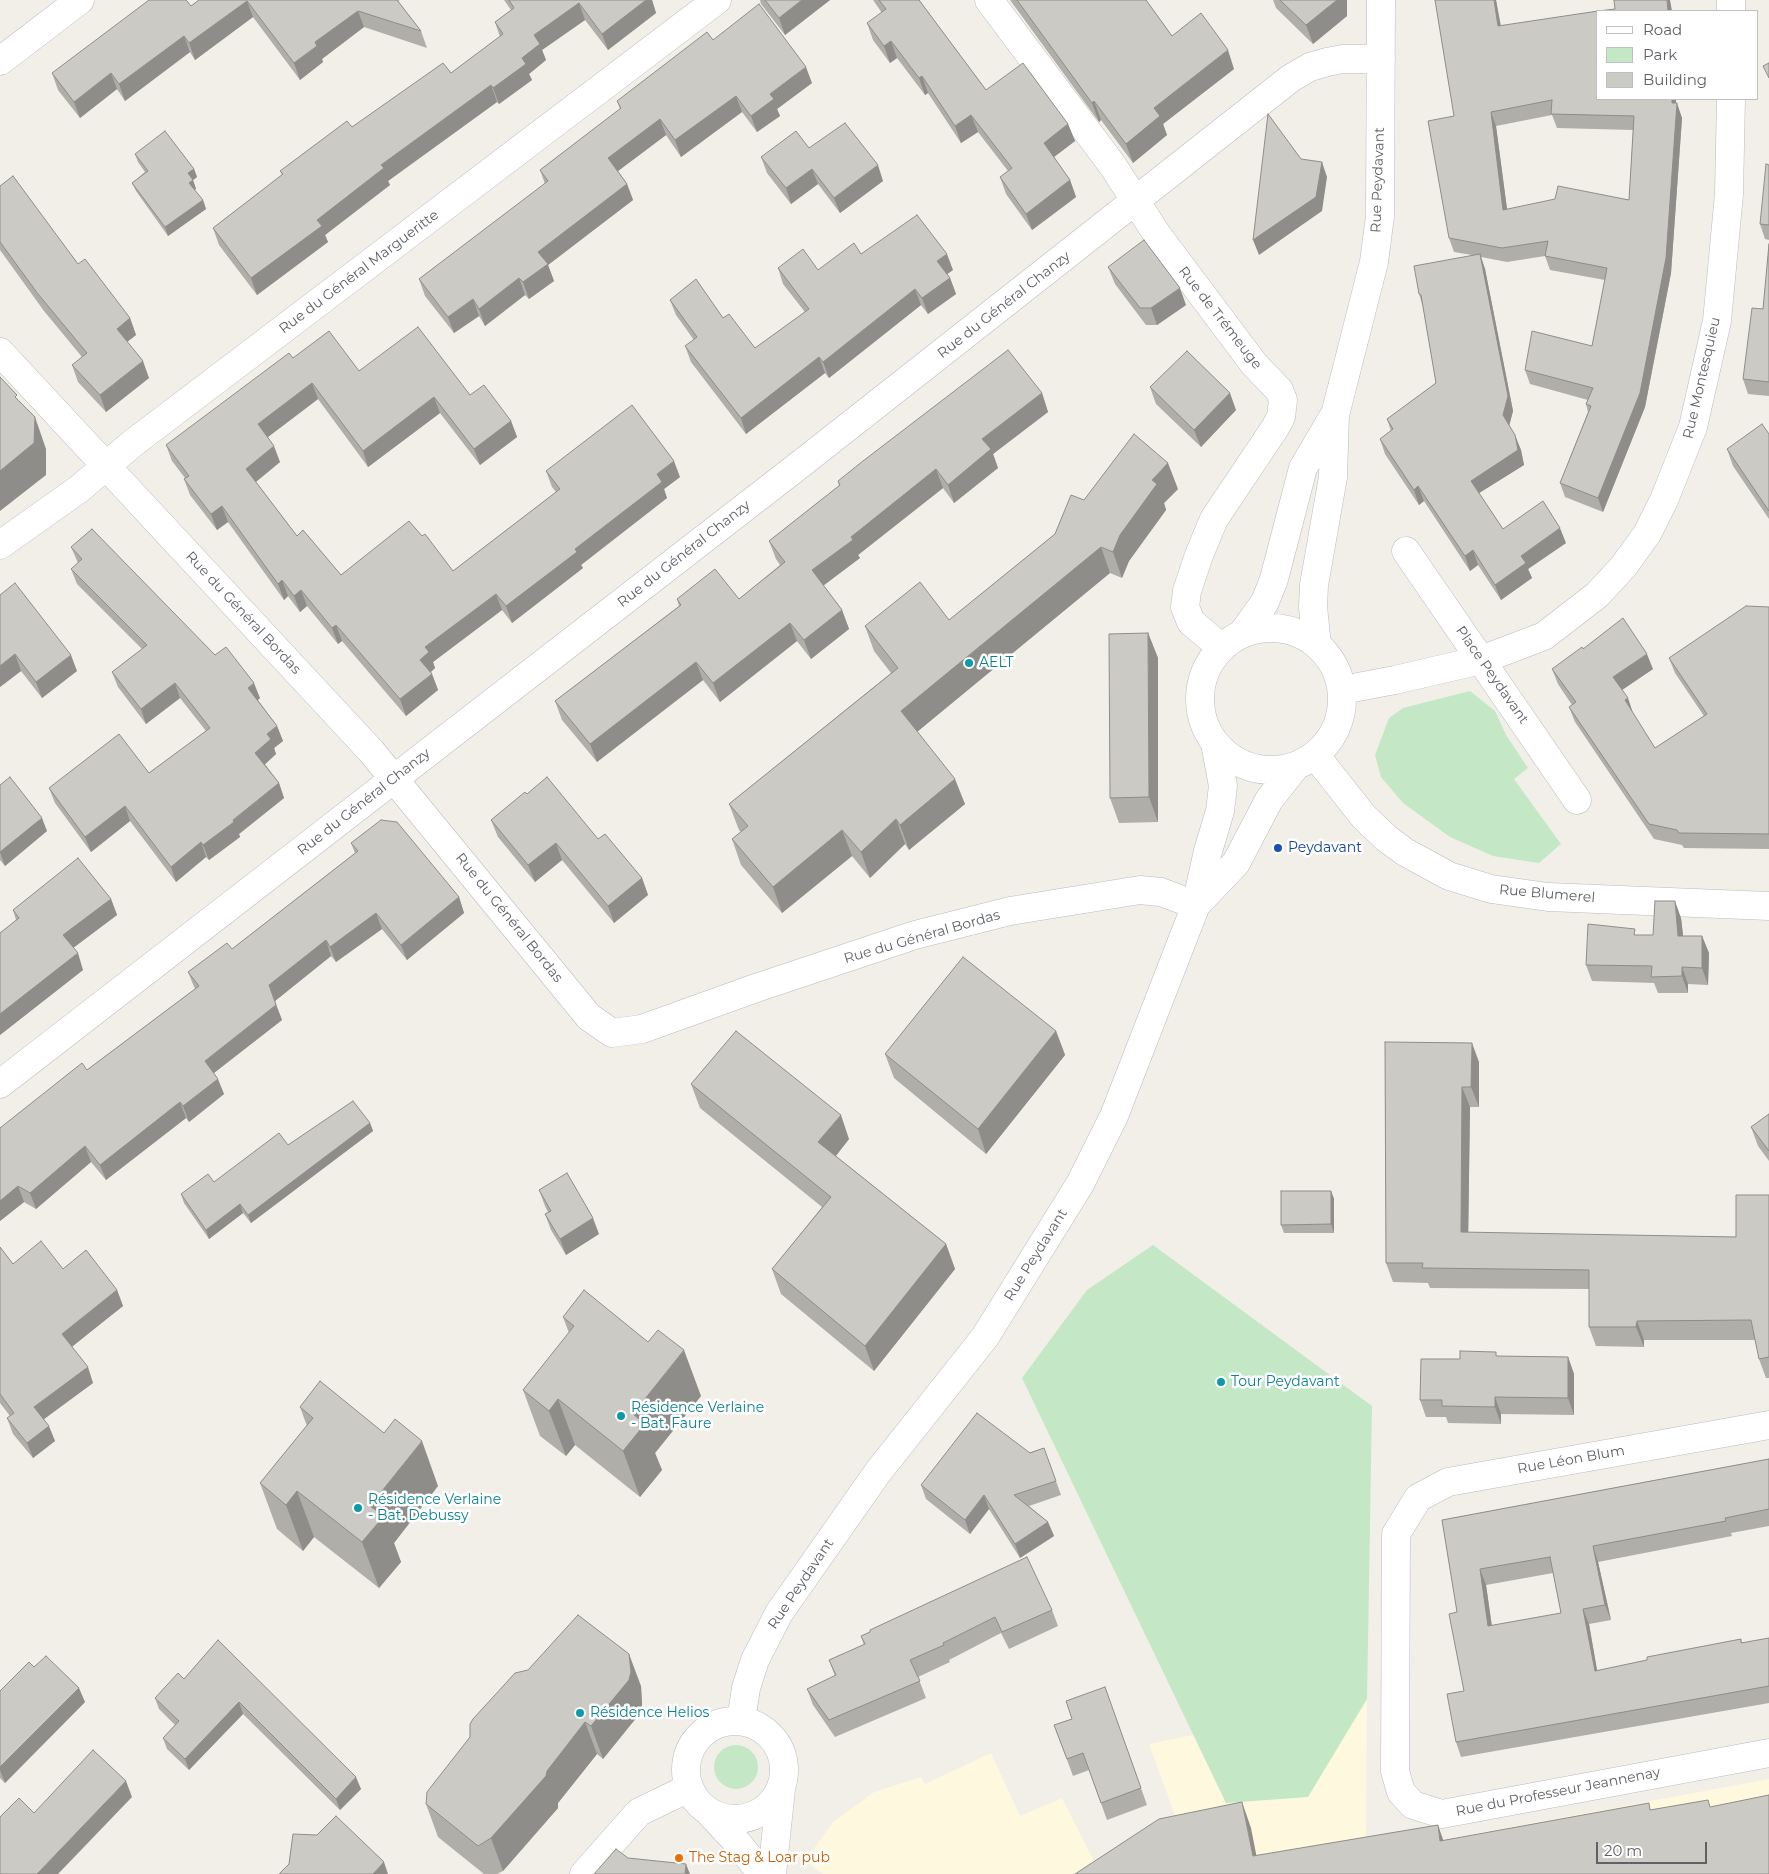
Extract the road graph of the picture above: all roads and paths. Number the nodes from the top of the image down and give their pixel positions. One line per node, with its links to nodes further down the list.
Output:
1 (80, 0): 6 (street)
2 (718, 0): 11 (street, Rue du Général Margueritte)
3 (989, 0): 8 (street, Rue de Trémeuge)
4 (1381, 0): 5 (street, Rue Peydavant)
5 (1381, 59): 8 (street, Rue du Général Chanzy); 10 (street, Rue Peydavant)
6 (0, 61)
7 (1731, 100): 16 (street, Rue Montesquieu)
8 (1136, 201): 14 (street, Rue de Trémeuge); 20 (street, Rue du Général Chanzy)
9 (0, 352): 11 (street, Rue du Général Bordas)
10 (1335, 414): 14 (street, Rue Peydavant); 15 (street, Rue Peydavant)
11 (106, 467): 12 (street, Rue du Général Margueritte); 20 (street, Rue du Général Bordas)
12 (0, 545)
13 (1406, 551): 16 (street, Place Peydavant)
14 (1232, 641): 15 (street); 18 (street)
15 (1317, 645): 17 (street)
16 (1481, 660): 17 (street, Rue Montesquieu); 21 (street, Place Peydavant)
17 (1342, 690): 19 (street)
18 (1215, 743): 19 (street); 22 (street)
19 (1305, 761): 22 (street, Rue Peydavant); 23 (street, Rue Blumerel)
20 (395, 779): 22 (street, Rue du Général Bordas); 24 (street, Rue du Général Chanzy)
21 (1577, 800)
22 (1196, 905): 27 (street, Rue Peydavant)
23 (1769, 906)
24 (0, 1084)
25 (1769, 1425): 26 (street, Rue Léon Blum)
26 (1396, 1534): 28 (street, Rue du Professeur Jeannenay)
27 (741, 1721): 29 (street); 30 (street)
28 (1769, 1753)
29 (689, 1788): 31 (street); 32 (street)
30 (781, 1789): 31 (street); 34 (street)
31 (707, 1810): 33 (street)
32 (584, 1874)
33 (762, 1874)
34 (772, 1874)

